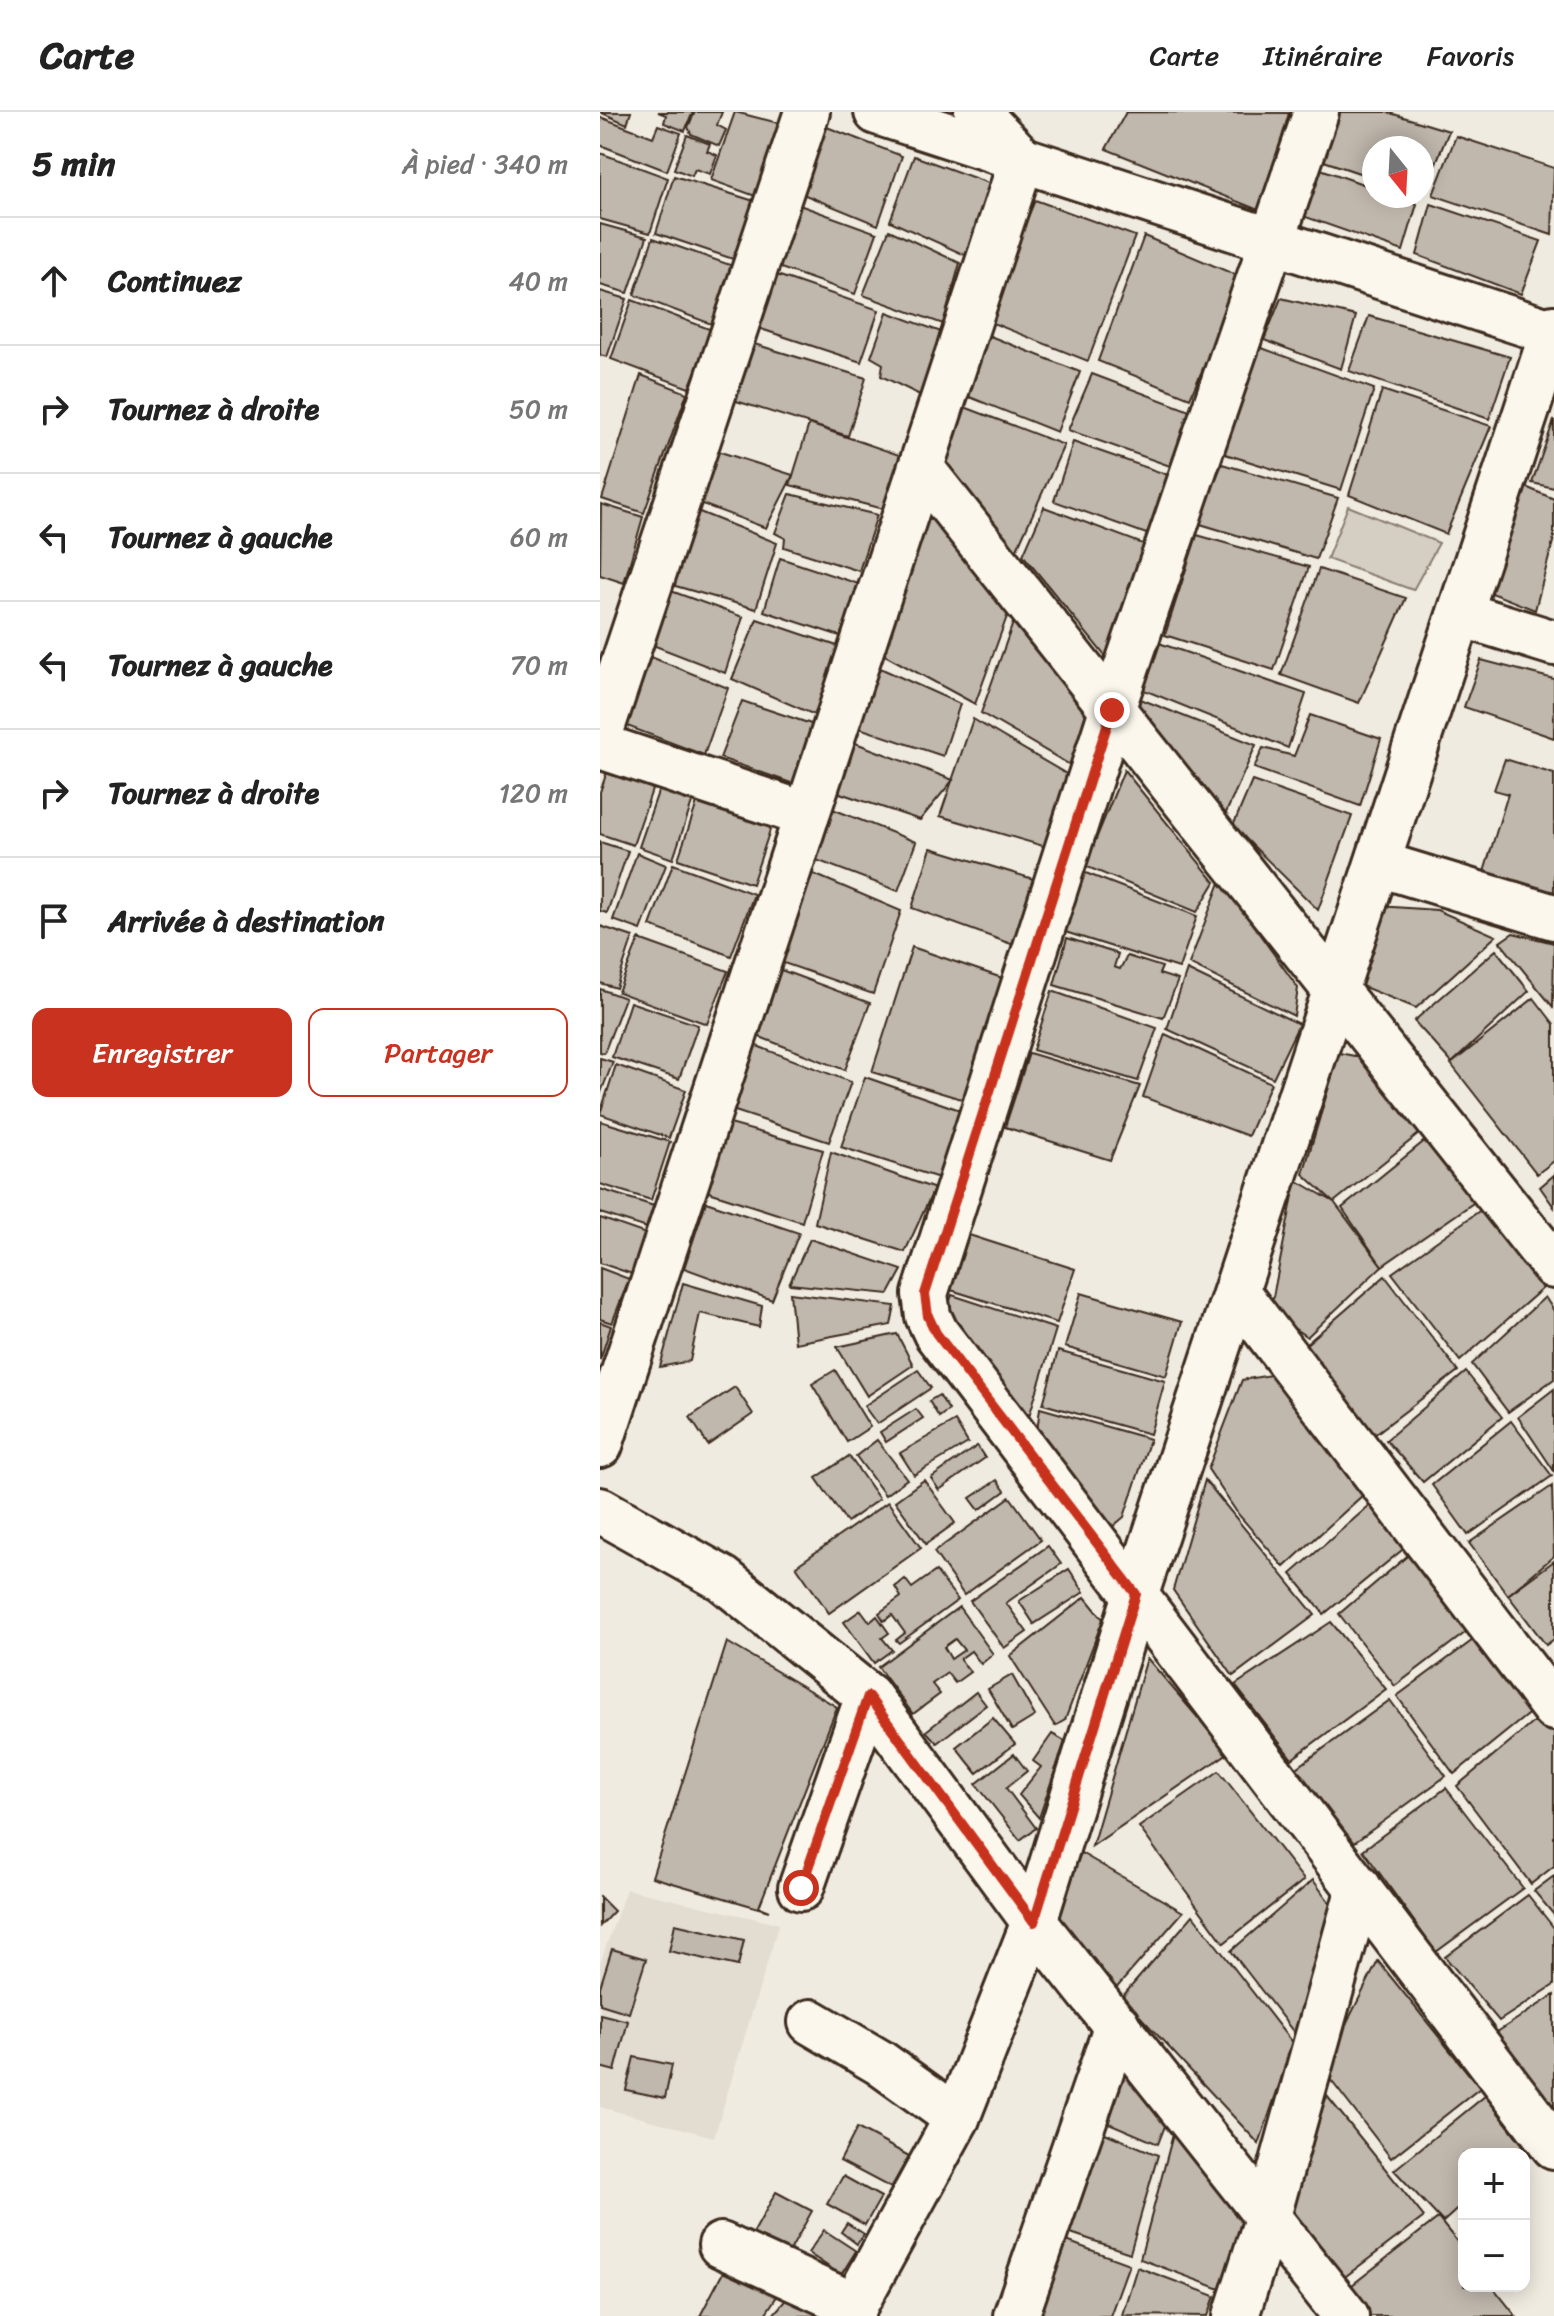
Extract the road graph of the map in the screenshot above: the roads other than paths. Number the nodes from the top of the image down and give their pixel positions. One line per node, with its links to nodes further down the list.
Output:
1 (807, 112): 12 (street)
2 (877, 112): 5 (street)
3 (977, 112): 5 (street)
4 (1316, 112): 6 (street)
5 (1022, 159): 6 (street); 8 (street)
6 (1272, 241): 7 (street); 11 (street)
7 (1554, 331): 9 (street)
8 (921, 468): 11 (street); 14 (street)
9 (1461, 614): 10 (street); 15 (street)
10 (1554, 643)
11 (1112, 710): 17 (street); 22 (street)
12 (600, 734)
13 (600, 746): 14 (street)
14 (807, 815): 20 (street)
15 (1379, 864): 16 (street); 17 (street)
16 (1554, 917)
17 (1336, 995): 18 (street); 19 (street)
18 (1554, 1266)
19 (1238, 1294): 22 (street); 24 (street)
20 (600, 1445)
21 (600, 1510): 23 (street)
22 (1136, 1594): 26 (street); 27 (street)
23 (868, 1696): 25 (street); 27 (street)
24 (1554, 1708)
25 (801, 1888)
26 (1359, 1888): 31 (street); 32 (street)
27 (1034, 1922): 29 (street); 30 (street)
28 (811, 2022): 30 (street)
29 (1117, 2025): 32 (street); 35 (street)
30 (957, 2118): 34 (street)
31 (1554, 2146)
32 (1268, 2216): 36 (street); 37 (street)
33 (721, 2245): 34 (street)
34 (852, 2311)
35 (1016, 2316)
36 (1236, 2316)
37 (1346, 2316)

